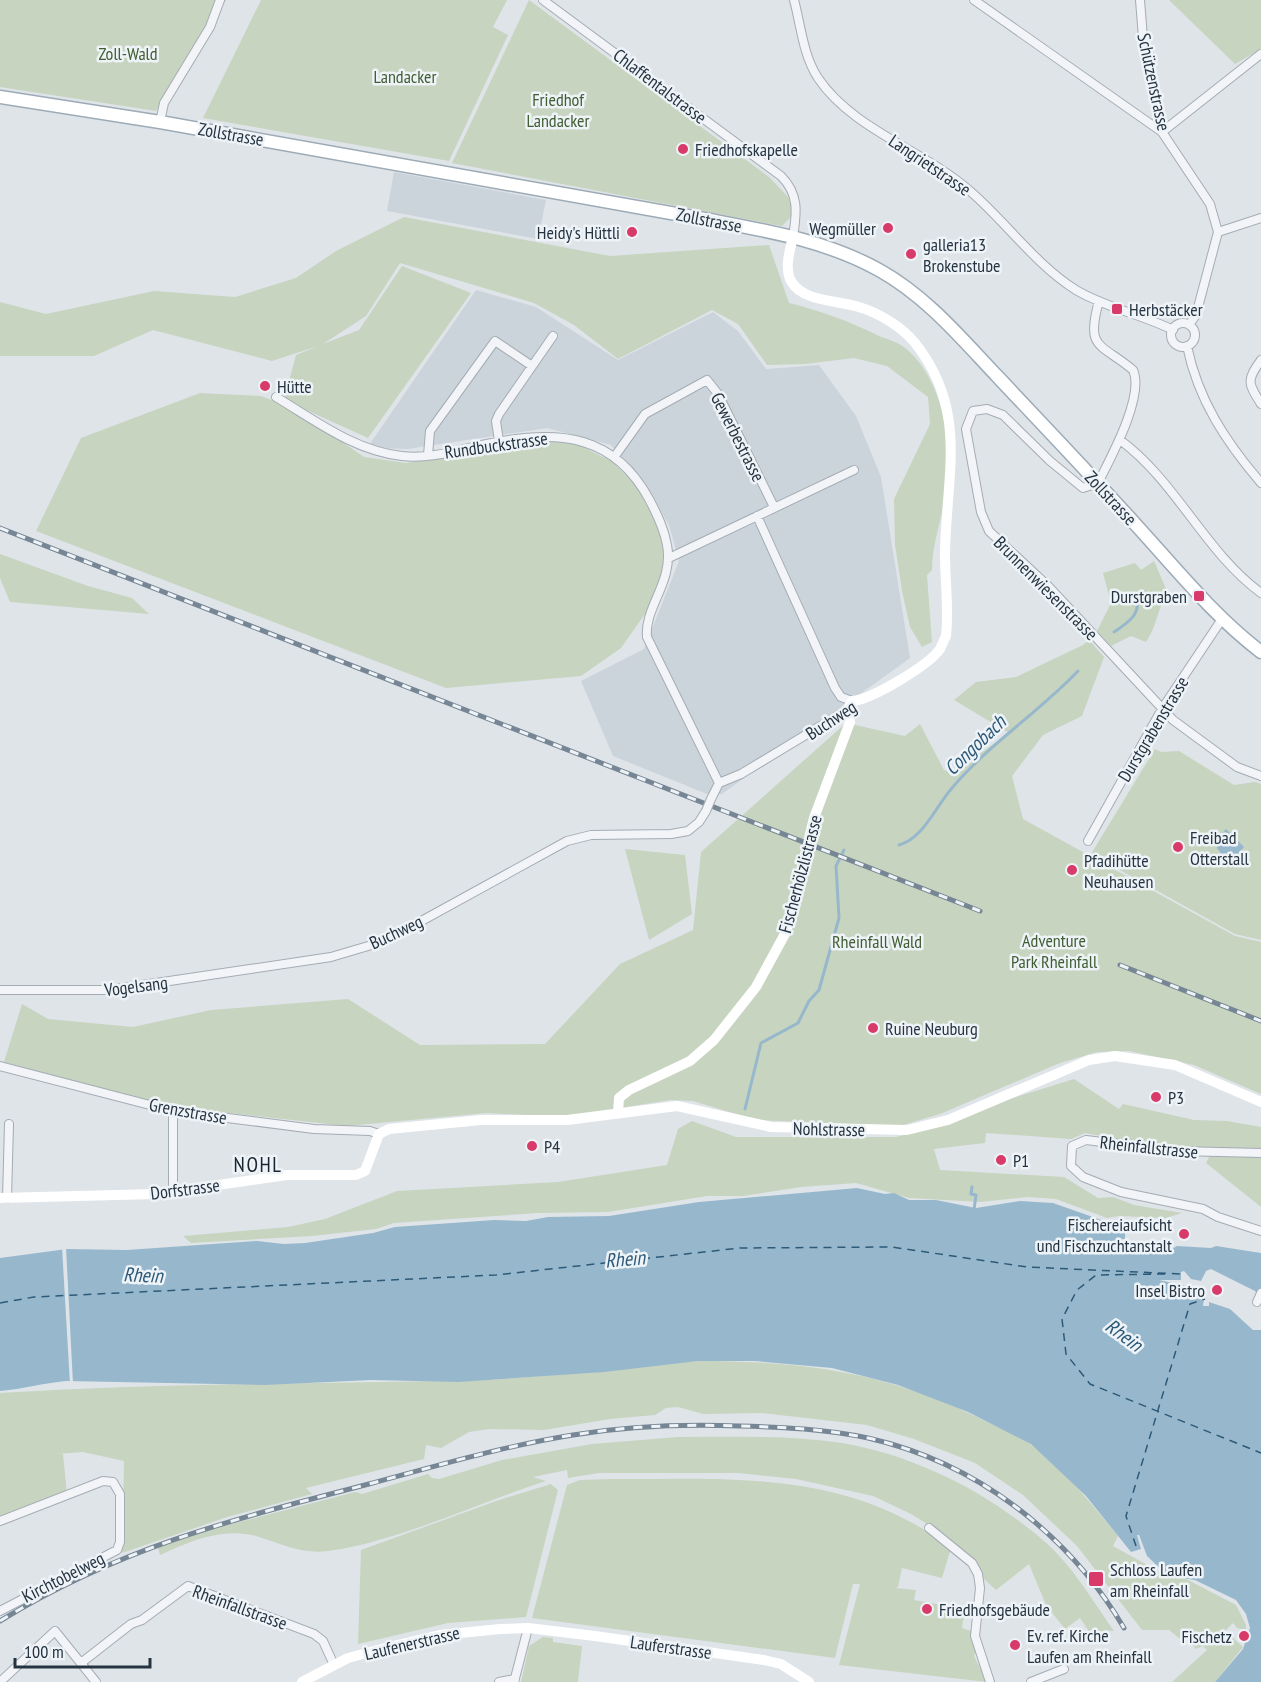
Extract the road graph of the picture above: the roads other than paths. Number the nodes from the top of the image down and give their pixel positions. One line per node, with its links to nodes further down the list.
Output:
1 (220, 0): 8 (street)
2 (543, 0): 12 (street, Chlaffentalstrasse)
3 (794, 0): 13 (street, Langrietstrasse)
4 (974, 0): 9 (street)
5 (1140, 0): 9 (street, Schützenstrasse)
6 (1261, 54): 9 (street)
7 (0, 97): 8 (main road, Zollstrasse)
8 (160, 122): 12 (main road, Zollstrasse)
9 (1162, 132): 11 (street, Schützenstrasse)
10 (1261, 218): 11 (street)
11 (1218, 232): 14 (street)
12 (793, 237): 27 (main road, Zollstrasse); 35 (street, Buchweg)
13 (1099, 301): 15 (street, Langrietstrasse); 22 (street)
14 (1189, 325): 15 (street); 17 (street)
15 (1173, 330): 17 (street)
16 (553, 336): 19 (street)
17 (1187, 346): 28 (street)
18 (1261, 360): 21 (street)
19 (532, 366): 23 (street); 24 (street)
20 (276, 397): 24 (street, Rundbuckstrasse)
21 (1261, 404)
22 (1120, 440): 27 (street); 32 (street)
23 (499, 441): 24 (street, Rundbuckstrasse); 25 (street, Rundbuckstrasse)
24 (428, 455)
25 (615, 456): 29 (street, Gewerbestrasse); 31 (street, Rundbuckstrasse)
26 (854, 470): 29 (street)
27 (1098, 483): 33 (main road, Zollstrasse); 36 (street, Brunnenwiesenstrasse)
28 (1261, 483)
29 (774, 507): 30 (street)
30 (757, 516): 31 (street); 35 (street)
31 (669, 558): 38 (street, Rundbuckstrasse)
32 (1261, 593)
33 (1222, 619): 34 (main road, Zollstrasse); 36 (street, Durstgrabenstrasse)
34 (1261, 652)
35 (850, 706): 38 (street, Buchweg); 45 (street, Fischerhölzlistrasse)
36 (1162, 710): 37 (street, Brunnenwiesenstrasse); 39 (street, Durstgrabenstrasse)
37 (1261, 776)
38 (719, 783): 40 (street, Buchweg, bridge)
39 (1088, 841)
40 (270, 966): 41 (street, Vogelsang)
41 (0, 990)
42 (0, 1066): 44 (street, Grenzstrasse)
43 (1261, 1102): 45 (street, Nohlstrasse)
44 (173, 1111): 47 (street, Grenzstrasse); 49 (street)
45 (618, 1112): 47 (street, Nohlstrasse)
46 (9, 1124): 50 (street)
47 (379, 1134): 49 (street, Dorfstrasse)
48 (1261, 1153): 51 (street, Rheinfallstrasse)
49 (173, 1192): 50 (street, Dorfstrasse)
50 (3, 1198)
51 (1261, 1231)
52 (1261, 1293): 53 (street)
53 (1257, 1302)
54 (0, 1521): 56 (street, Kirchtobelweg)
55 (929, 1528): 67 (street)
56 (0, 1611)
57 (528, 1628): 59 (street, Laufenerstrasse); 61 (street); 66 (street, Lauferstrasse)
58 (81, 1663): 59 (street, Rheinfallstrasse); 62 (street); 63 (street)
59 (334, 1665): 64 (street, Laufenerstrasse)
60 (1064, 1669): 68 (street)
61 (515, 1680): 65 (street)
62 (0, 1682)
63 (96, 1682)
64 (302, 1682)
65 (499, 1682)
66 (809, 1682)
67 (990, 1682)
68 (1032, 1682)

